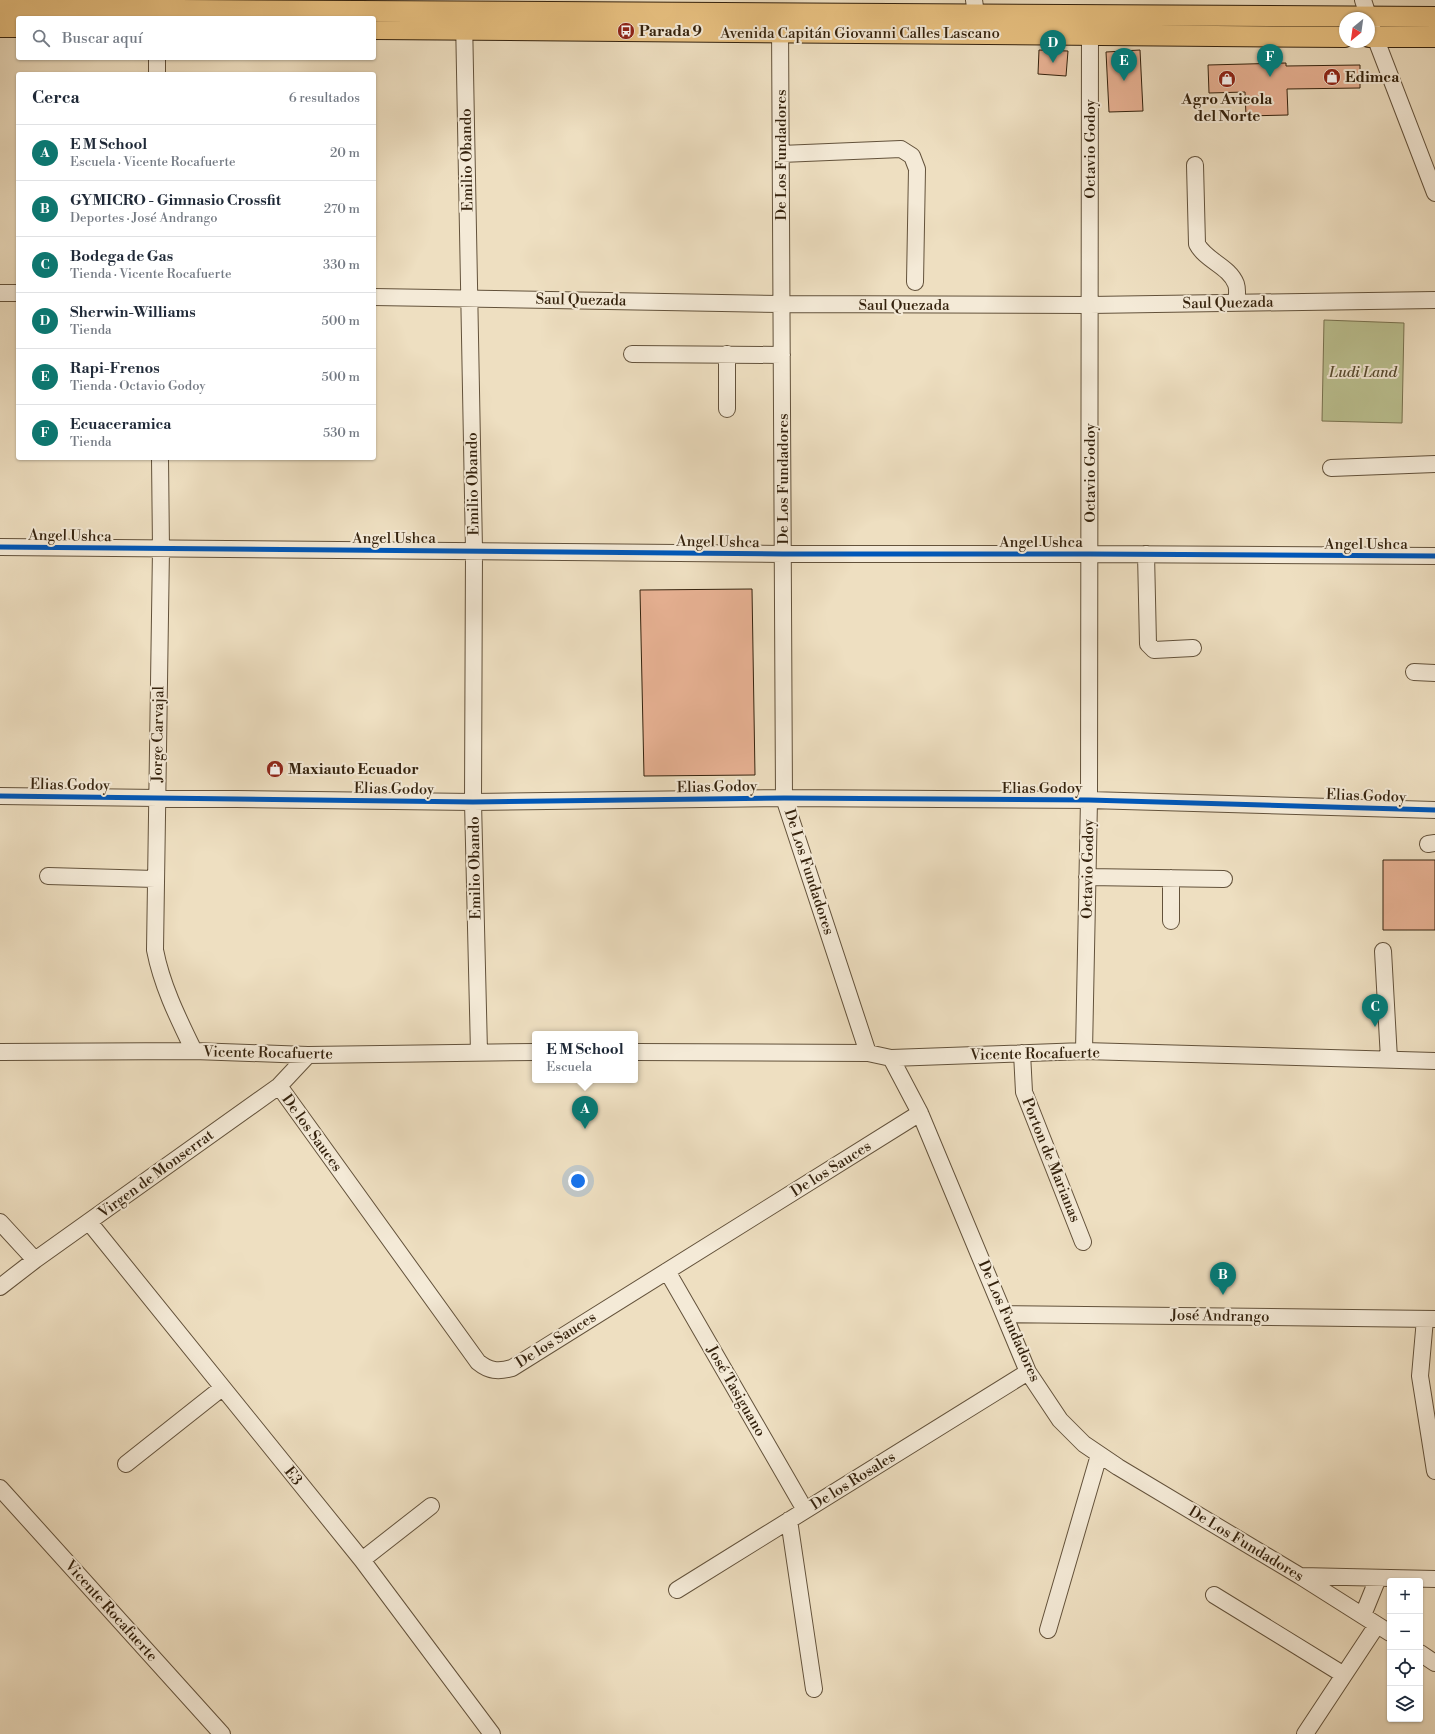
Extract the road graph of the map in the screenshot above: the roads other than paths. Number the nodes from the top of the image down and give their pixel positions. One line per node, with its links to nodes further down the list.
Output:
1 (975, 7): 5 (main road); 11 (main road)
2 (1366, 8): 5 (main road); 8 (main road)
3 (0, 9): 4 (main road)
4 (157, 14): 7 (main road)
5 (1091, 14): 15 (street, Octavio Godoy)
6 (636, 15): 10 (main road); 11 (main road)
7 (245, 16)
8 (1435, 17)
9 (376, 19): 10 (main road)
10 (464, 21): 14 (main road); 29 (street, Emilio Obando)
11 (780, 23): 15 (main road, Avenida Capitán Giovanni Calles Lascano); 22 (street, De Los Fundadores)
12 (0, 27): 13 (main road)
13 (16, 27)
14 (376, 30)
15 (1090, 35): 16 (main road, Avenida Capitán Giovanni Calles Lascano); 33 (street, Octavio Godoy)
16 (1339, 36)
17 (1375, 37): 18 (main road)
18 (1435, 37)
19 (1375, 44): 24 (street)
20 (157, 60): 21 (street)
21 (157, 72)
22 (780, 154): 25 (street); 32 (street, De Los Fundadores)
23 (1195, 165): 31 (street)
24 (1435, 193)
25 (915, 282)
26 (0, 293): 27 (street)
27 (16, 293)
28 (376, 297): 29 (street, Saul Quezada)
29 (470, 298): 32 (street, Saul Quezada); 43 (street, Emilio Obando)
30 (1435, 300): 31 (street, Saul Quezada)
31 (1236, 303): 33 (street, Saul Quezada)
32 (781, 304): 33 (street, Saul Quezada); 36 (street, De Los Fundadores)
33 (1090, 305): 45 (street, Octavio Godoy)
34 (632, 354): 35 (street)
35 (727, 354): 36 (street); 37 (street)
36 (782, 354): 44 (street, De Los Fundadores)
37 (728, 409)
38 (160, 460): 42 (street, Jorge Carvajal)
39 (1435, 464): 40 (street)
40 (1330, 468)
41 (0, 547): 42 (street, Angel Ushca)
42 (161, 549): 43 (street, Angel Ushca); 53 (street, Jorge Carvajal)
43 (474, 550): 44 (street, Angel Ushca); 55 (street, Emilio Obando)
44 (783, 554): 45 (street, Angel Ushca); 52 (street, De Los Fundadores)
45 (1090, 554): 46 (street, Angel Ushca); 54 (street, Octavio Godoy)
46 (1146, 554): 47 (street, Angel Ushca); 48 (street)
47 (1435, 556)
48 (1193, 648)
49 (1414, 672): 50 (street)
50 (1435, 673)
51 (0, 796): 53 (street, Elias Godoy)
52 (784, 798): 54 (street, Elias Godoy); 55 (street, Elias Godoy); 70 (street, De Los Fundadores)
53 (156, 799): 55 (street, Elias Godoy); 60 (street, Jorge Carvajal)
54 (1089, 800): 56 (street, Elias Godoy); 58 (street, Octavio Godoy)
55 (474, 802): 66 (street, Emilio Obando)
56 (1435, 810)
57 (48, 876): 60 (street)
58 (1087, 876): 59 (street); 69 (street, Octavio Godoy)
59 (1171, 878): 61 (street); 62 (street)
60 (155, 879): 64 (street, Jorge Carvajal)
61 (1224, 879)
62 (1171, 921)
63 (1382, 951): 74 (street)
64 (194, 1051): 65 (street, Vicente Rocafuerte); 72 (street, Vicente Rocafuerte)
65 (0, 1052)
66 (480, 1052): 67 (street, Vicente Rocafuerte); 72 (street, Vicente Rocafuerte)
67 (532, 1052)
68 (638, 1052): 70 (street, Vicente Rocafuerte)
69 (1084, 1052): 71 (street, Vicente Rocafuerte); 74 (street, Vicente Rocafuerte)
70 (868, 1053): 73 (street, Vicente Rocafuerte)
71 (1022, 1053): 73 (street, Vicente Rocafuerte); 80 (street, Porton de Marianas)
72 (308, 1055): 76 (street, Virgen de Monserrat)
73 (891, 1058): 77 (street, De Los Fundadores)
74 (1389, 1059): 75 (street, Vicente Rocafuerte)
75 (1435, 1061)
76 (279, 1086): 79 (street, Virgen de Monserrat); 82 (street, De los Sauces)
77 (920, 1113): 82 (street, De los Sauces); 84 (street, De Los Fundadores)
78 (0, 1222): 81 (street)
79 (89, 1222): 81 (street, Virgen de Monserrat); 87 (street, E3)
80 (1083, 1242)
81 (35, 1260): 83 (street, Virgen de Monserrat)
82 (667, 1271): 93 (street, José Tasiguano)
83 (0, 1287)
84 (1004, 1314): 85 (street, José Andrango); 86 (street, De Los Fundadores)
85 (1430, 1319): 90 (street)
86 (1028, 1372): 88 (street, De Los Fundadores); 93 (street, De los Rosales)
87 (222, 1388): 89 (street); 95 (street, E3)
88 (1099, 1455): 96 (street, De Los Fundadores); 103 (street)
89 (126, 1464)
90 (1435, 1471)
91 (0, 1488): 109 (street, Vicente Rocafuerte)
92 (431, 1506): 95 (street)
93 (805, 1510): 94 (street, De los Rosales)
94 (789, 1520): 99 (street, De los Rosales); 107 (street)
95 (362, 1560): 108 (street, E3)
96 (1300, 1576): 97 (street); 101 (street, De Los Fundadores)
97 (1378, 1578): 98 (street); 101 (street)
98 (1435, 1579)
99 (677, 1590)
100 (1214, 1595): 106 (street)
101 (1363, 1615): 102 (street, De Los Fundadores)
102 (1383, 1629): 106 (street)
103 (1048, 1630)
104 (1423, 1655): 105 (street)
105 (1435, 1663)
106 (1344, 1675): 110 (street)
107 (814, 1689)
108 (485, 1732)
109 (222, 1734)
110 (1305, 1734)

